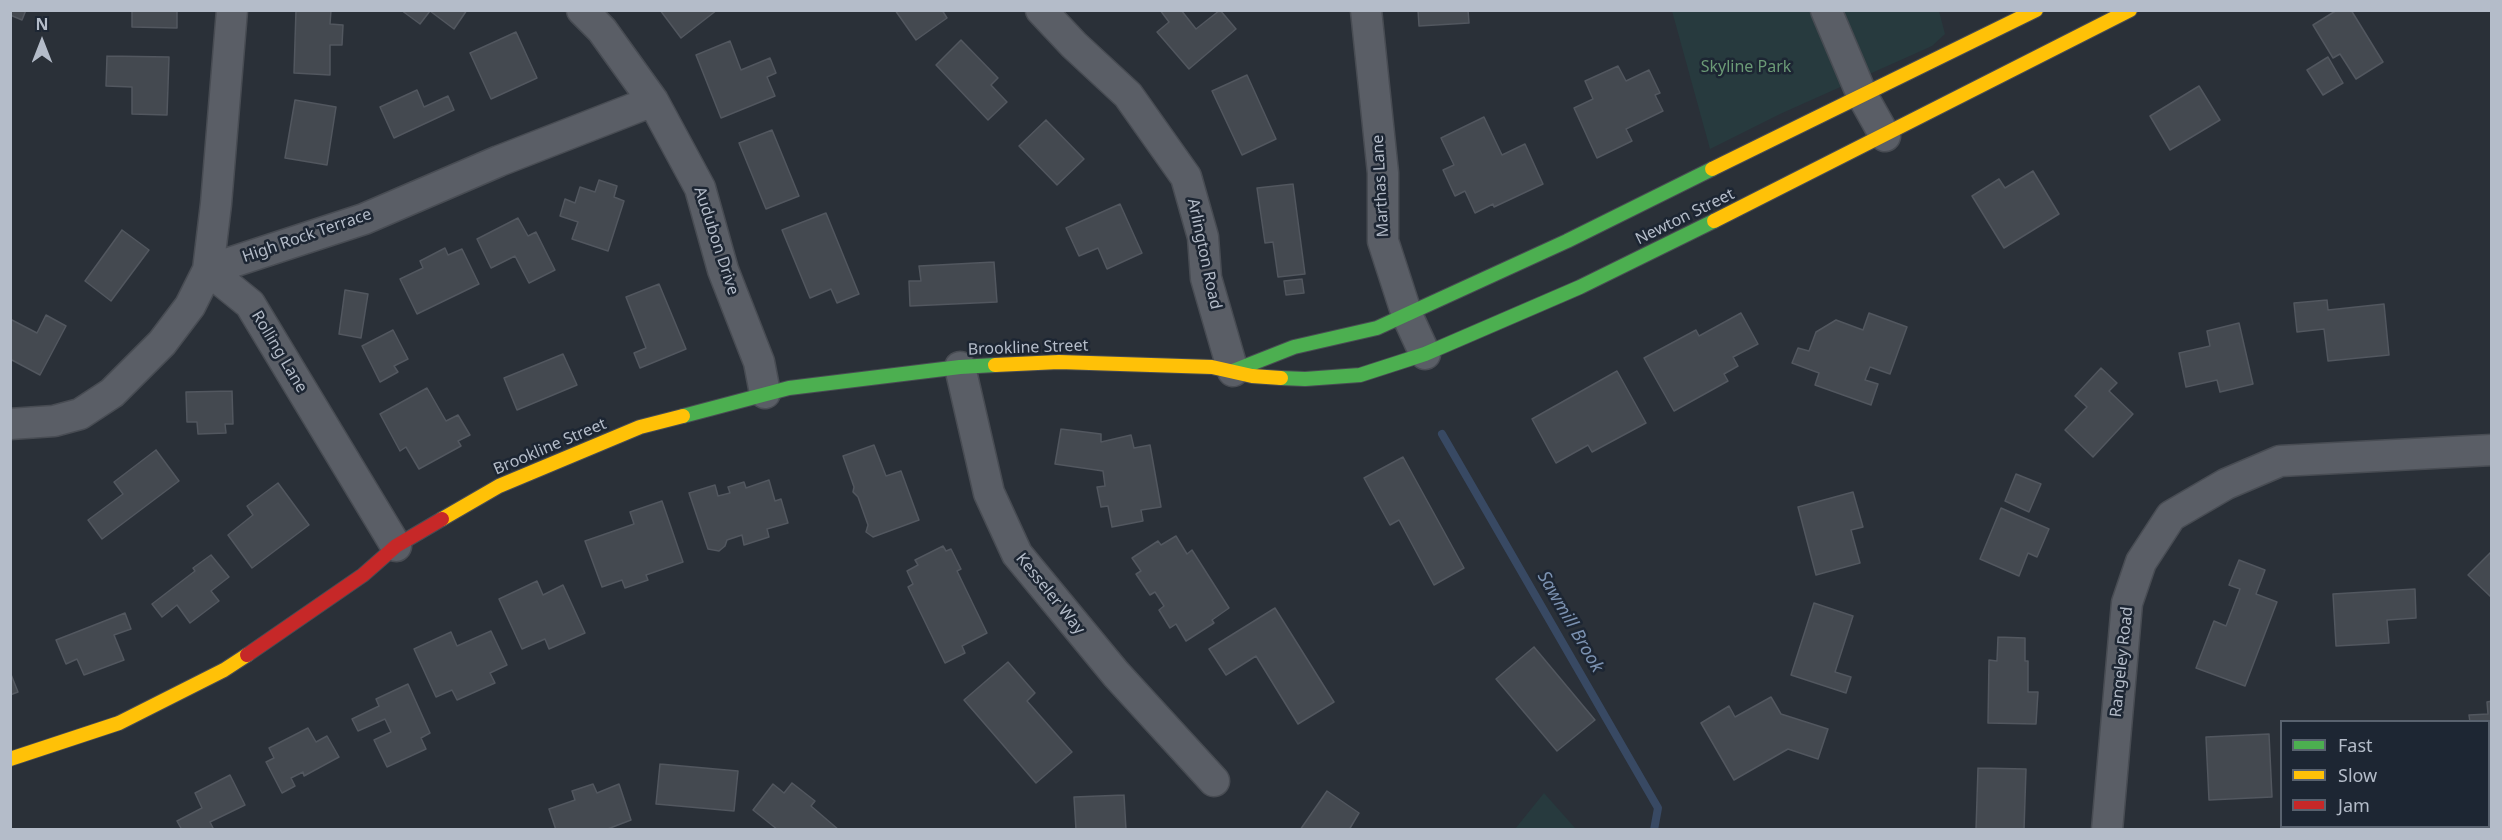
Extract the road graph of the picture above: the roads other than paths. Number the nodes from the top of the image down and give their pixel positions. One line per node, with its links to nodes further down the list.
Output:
1 (232, 10): 11 (street)
2 (582, 10): 9 (street, Audubon Drive)
3 (1041, 10): 16 (street, Arlington Road)
4 (1366, 10): 12 (street, Marthas Lane)
5 (1826, 10): 8 (street)
6 (2037, 10): 8 (main road, Newton Street)
7 (2130, 10): 10 (main road, Newton Street)
8 (1862, 95): 10 (street); 12 (main road, Newton Street)
9 (653, 101): 11 (street, High Rock Terrace); 17 (street, Audubon Drive)
10 (1885, 136): 13 (main road, Newton Street)
11 (208, 270): 18 (street); 20 (street, Rolling Lane)
12 (1407, 315): 13 (street, Marthas Lane); 16 (main road, Newton Street)
13 (1425, 354): 16 (main road, Newton Street)
14 (1168, 365): 15 (main road, Brookline Street); 16 (main road, Newton Street)
15 (960, 367): 17 (main road, Brookline Street); 22 (street, Kesseler Way)
16 (1233, 370)
17 (765, 393): 20 (main road, Brookline Street)
18 (10, 424)
19 (2492, 450): 23 (street, Rangeley Road)
20 (396, 546): 21 (main road, Brookline Street)
21 (10, 759)
22 (1214, 781)
23 (2107, 830)

